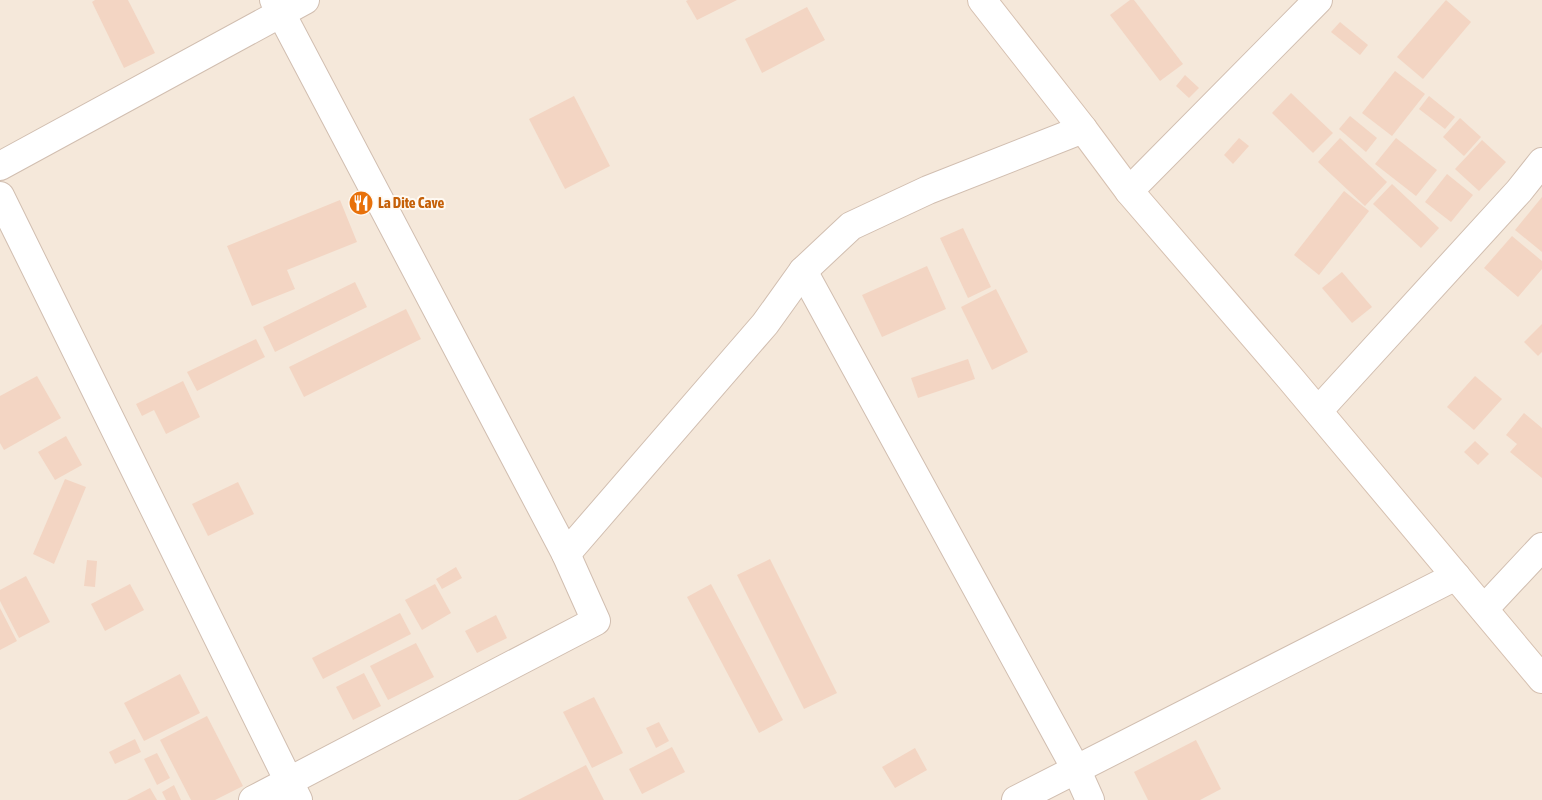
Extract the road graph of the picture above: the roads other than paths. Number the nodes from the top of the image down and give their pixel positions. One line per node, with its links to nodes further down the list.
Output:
1 (305, 0): 4 (street)
2 (982, 0): 5 (street)
3 (1318, 0): 8 (street)
4 (277, 7): 7 (street); 13 (street)
5 (1083, 129): 8 (street); 10 (street)
6 (1542, 162): 11 (street)
7 (0, 166)
8 (1129, 191): 11 (street)
9 (0, 196): 18 (street)
10 (803, 271): 13 (street); 17 (street)
11 (1318, 411): 14 (street)
12 (1542, 547): 15 (street)
13 (566, 554): 18 (street)
14 (1456, 576): 15 (street); 17 (street)
15 (1484, 609): 16 (street)
16 (1542, 678)
17 (1077, 771): 20 (street); 21 (street)
18 (293, 791): 19 (street)
19 (253, 800)
20 (1016, 800)
21 (1090, 800)

